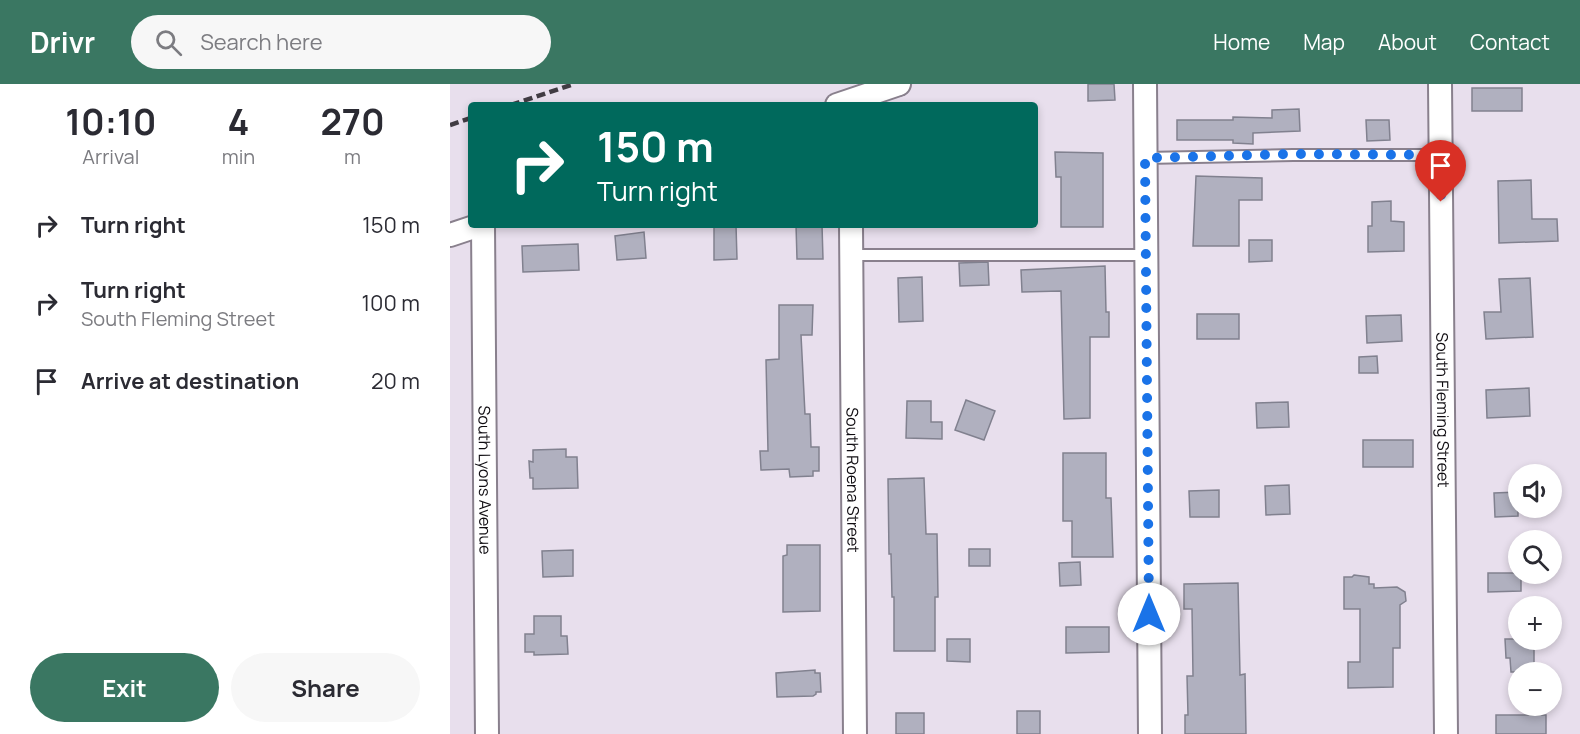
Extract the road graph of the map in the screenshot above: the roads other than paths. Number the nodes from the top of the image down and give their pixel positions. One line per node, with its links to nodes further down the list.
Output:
1 (899, 84): 4 (street)
2 (1145, 84): 6 (street)
3 (1440, 84): 5 (street, South Fleming Street)
4 (851, 102)
5 (1441, 155): 6 (lane); 16 (street, South Fleming Street)
6 (1145, 158): 12 (street)
7 (472, 228): 10 (street)
8 (482, 228): 13 (street, South Lyons Avenue)
9 (851, 228): 11 (street, South Roena Street)
10 (450, 235)
11 (851, 255): 12 (lane); 14 (street, South Roena Street)
12 (1146, 255): 15 (street)
13 (487, 734)
14 (855, 734)
15 (1150, 734)
16 (1446, 734)

